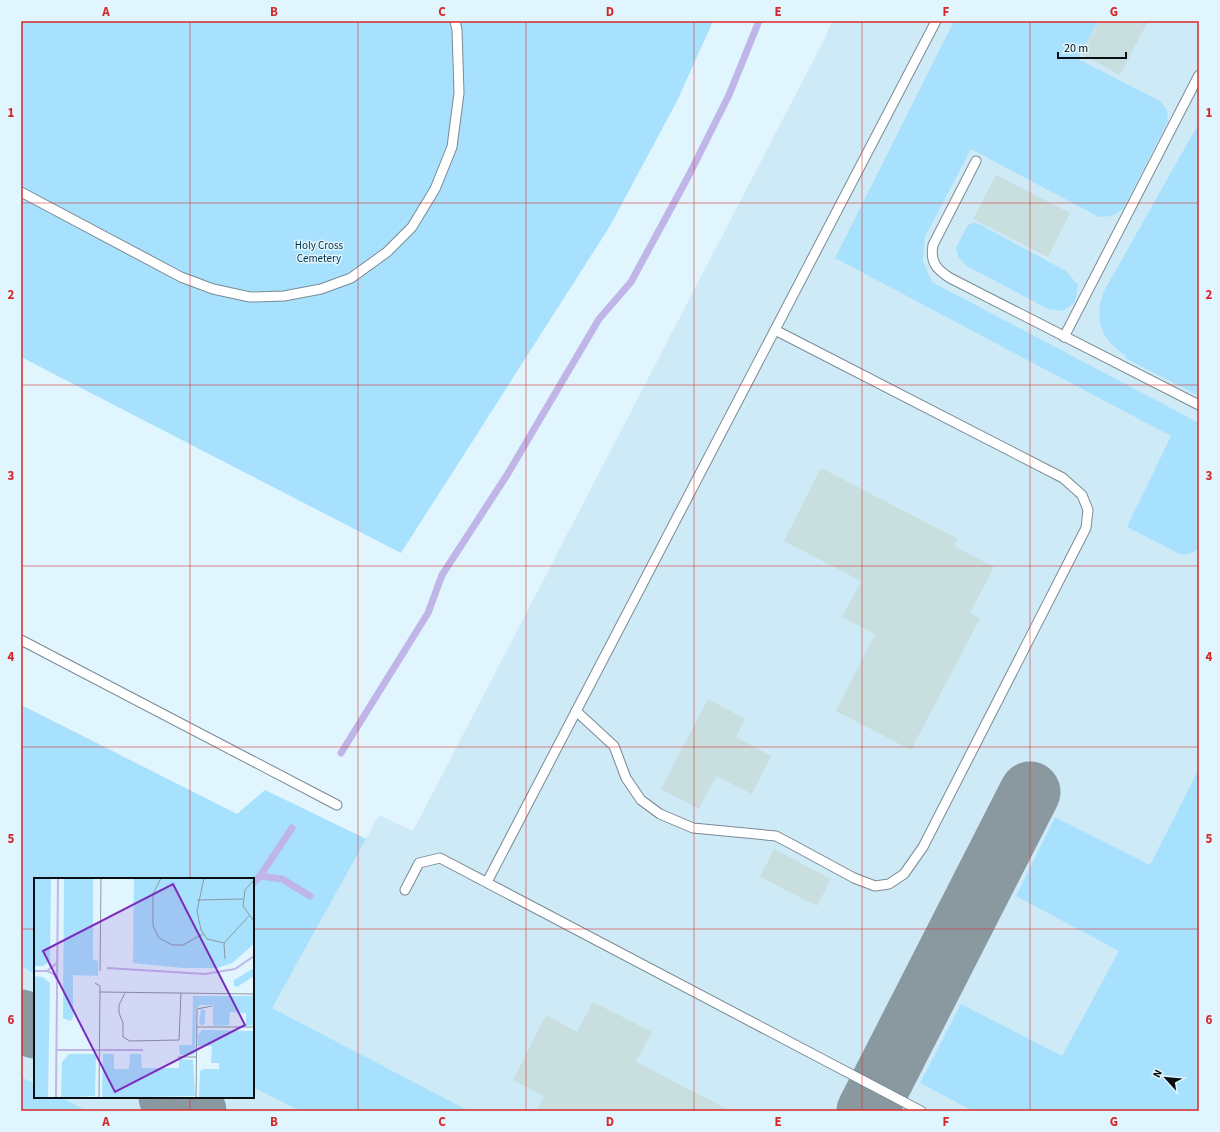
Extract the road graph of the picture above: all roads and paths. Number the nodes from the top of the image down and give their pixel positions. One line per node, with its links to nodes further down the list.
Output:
1 (455, 21): 5 (lane)
2 (936, 21): 6 (lane)
3 (1199, 75): 7 (lane)
4 (976, 161): 7 (lane)
5 (21, 192)
6 (775, 330): 10 (lane); 10 (lane)
7 (1064, 337): 8 (lane)
8 (1199, 405)
9 (21, 640): 11 (lane)
10 (576, 711): 12 (lane)
11 (337, 805)
12 (487, 882): 13 (lane); 14 (lane)
13 (405, 890)
14 (922, 1111)

